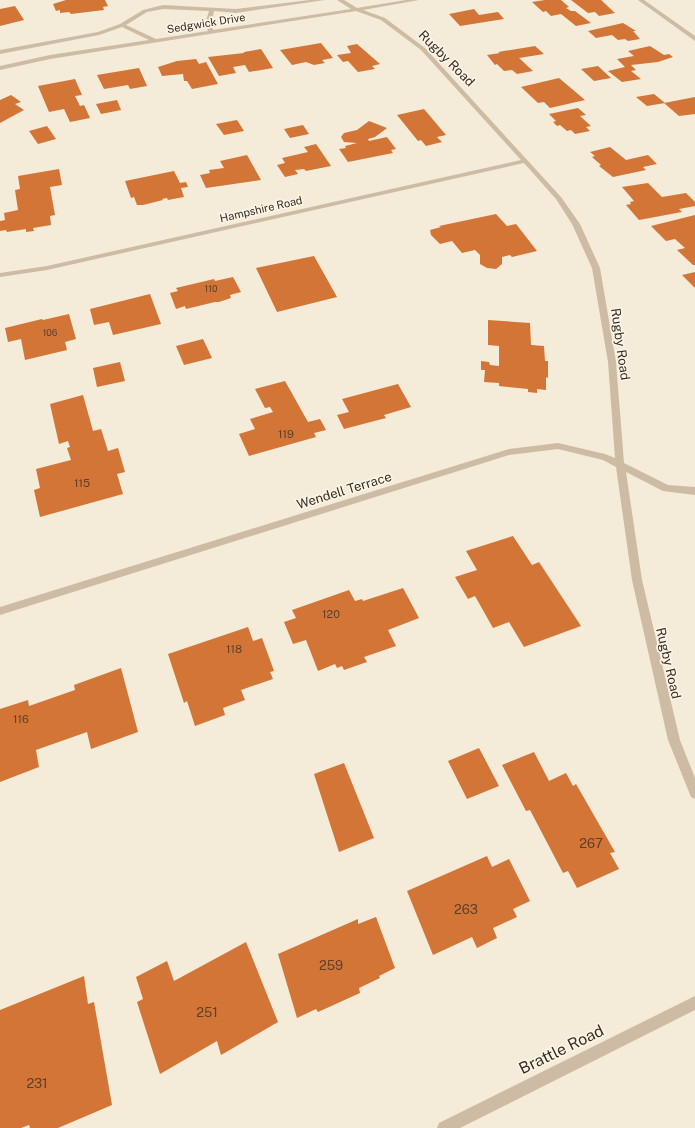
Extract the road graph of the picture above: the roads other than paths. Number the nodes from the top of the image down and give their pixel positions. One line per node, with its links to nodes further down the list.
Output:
1 (159, 0): 6 (street)
2 (322, 0): 8 (street, Sedgwick Drive)
3 (340, 0): 7 (street, Rugby Road)
4 (416, 0): 7 (street, Sedgwick Drive)
5 (641, 0): 11 (street)
6 (163, 7): 8 (street, Sedgwick Drive); 9 (street, Sedgwick Drive)
7 (356, 9): 10 (street, Sedgwick Drive); 15 (street, Rugby Road)
8 (212, 10): 10 (street)
9 (122, 25): 12 (street); 13 (street, Sedgwick Drive)
10 (211, 32): 12 (street, Sedgwick Drive)
11 (695, 39)
12 (156, 41): 14 (street, Sedgwick Drive)
13 (0, 52)
14 (0, 68)
15 (526, 161): 16 (street, Hampshire Road); 17 (street, Rugby Road)
16 (0, 275)
17 (620, 464): 18 (street, Wendell Terrace); 19 (street, Wendell Terrace); 20 (street, Rugby Road)
18 (695, 491)
19 (0, 611)
20 (695, 793)
21 (695, 1003): 22 (street, Brattle Road)
22 (444, 1128)

